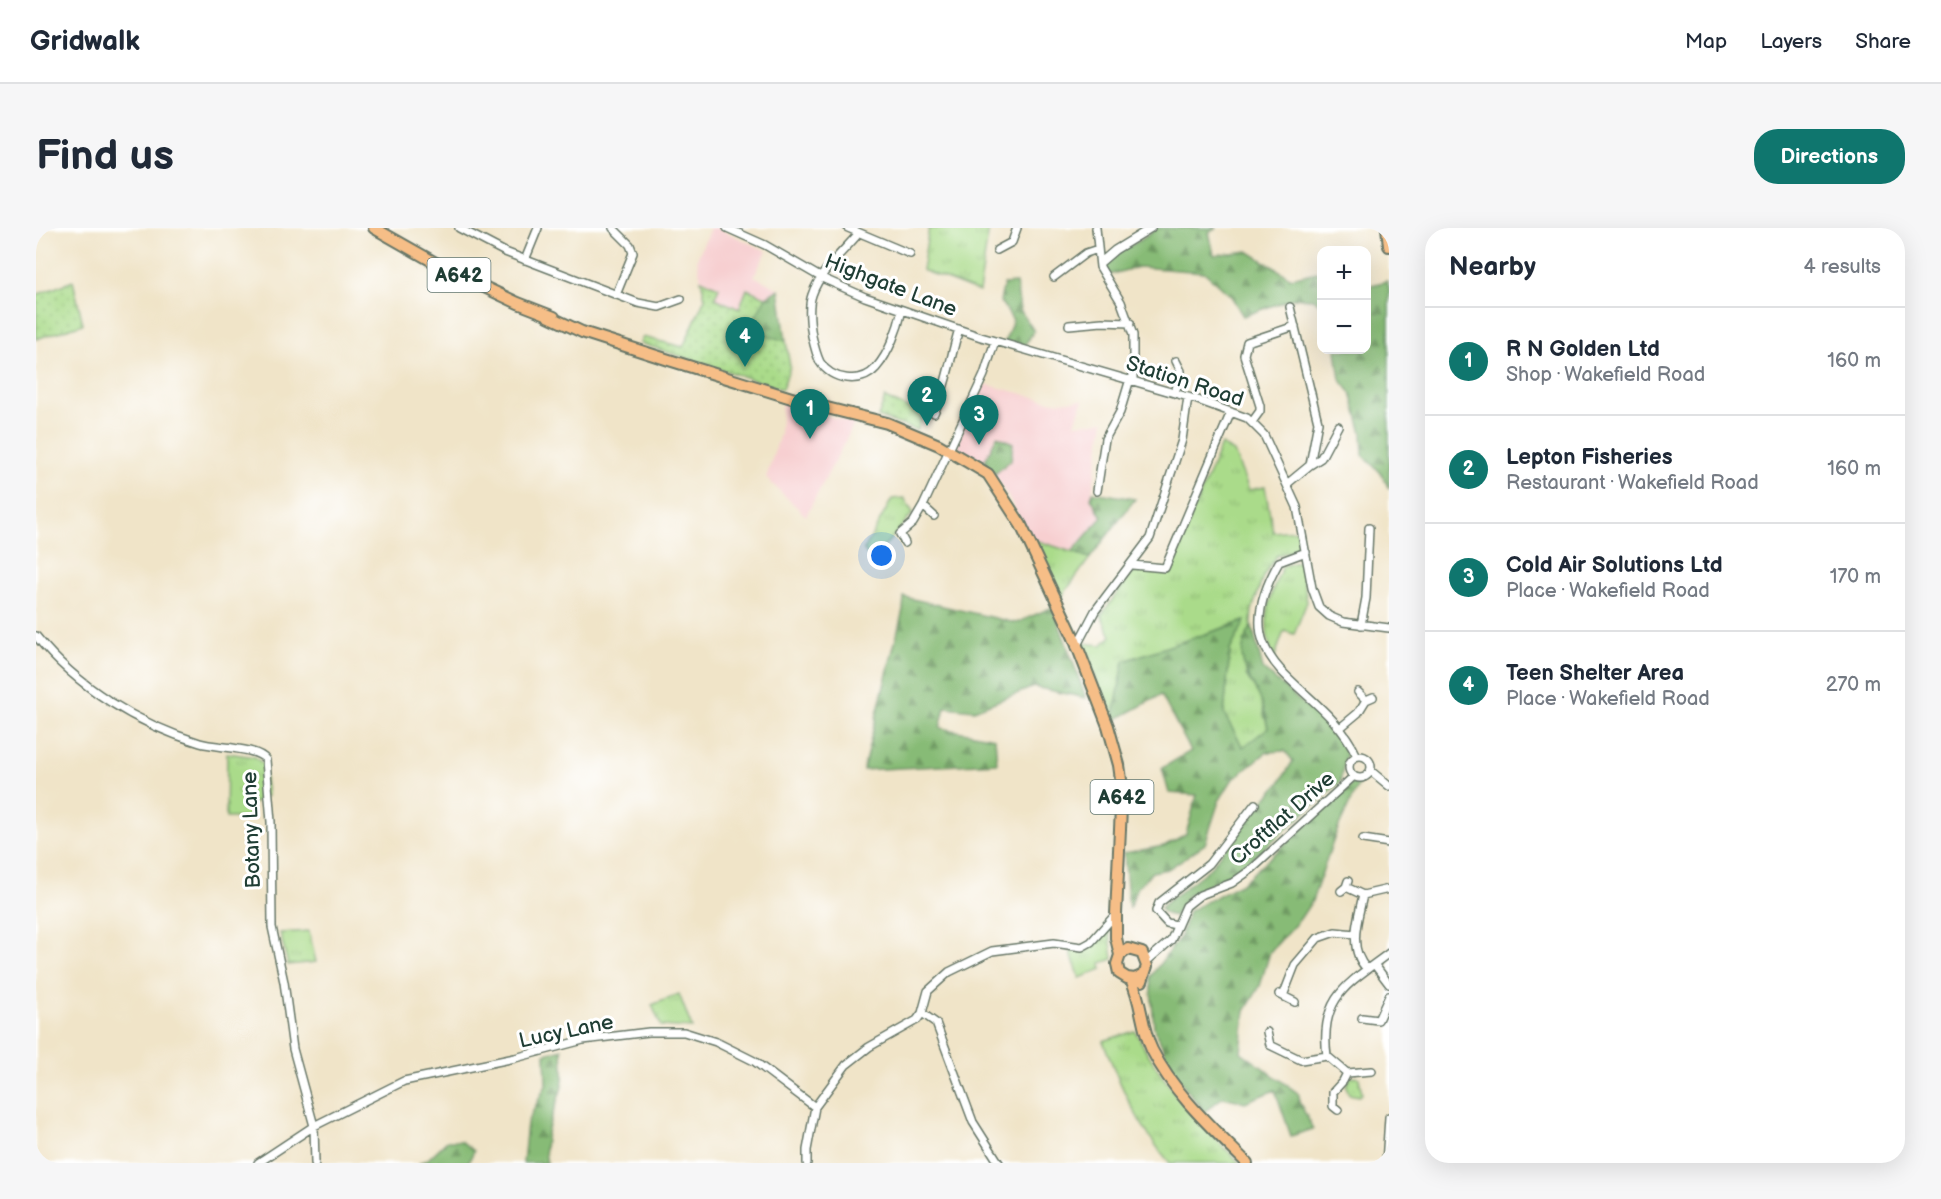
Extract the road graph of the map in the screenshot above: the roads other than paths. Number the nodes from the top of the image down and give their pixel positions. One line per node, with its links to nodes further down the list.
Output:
1 (374, 228): 38 (highway, A642)
2 (459, 228): 16 (street)
3 (538, 228): 16 (street)
4 (613, 228): 20 (street)
5 (727, 228): 19 (street, Highgate Lane)
6 (848, 228): 11 (street)
7 (1017, 228): 14 (street)
8 (1096, 228): 13 (street)
9 (1151, 228): 17 (street)
10 (1387, 228): 12 (highway)
11 (860, 233): 15 (street); 19 (street)
12 (1389, 246)
13 (1098, 249): 17 (street); 18 (street)
14 (997, 250)
15 (910, 254)
16 (525, 260): 20 (street)
17 (1101, 262): 24 (street)
18 (1054, 277)
19 (822, 278): 23 (street, Highgate Lane); 23 (street)
20 (616, 295): 21 (street)
21 (681, 299)
22 (1290, 307): 26 (street)
23 (902, 310): 27 (street, Highgate Lane)
24 (1130, 324): 25 (street); 31 (street)
25 (1069, 325)
26 (1295, 326): 36 (street); 39 (street)
27 (959, 329): 28 (street, Highgate Lane); 34 (street)
28 (981, 337): 29 (street, Station Road)
29 (995, 341): 31 (street, Station Road); 38 (street)
30 (1176, 361): 32 (street)
31 (1131, 380): 32 (street, Station Road); 41 (street)
32 (1175, 393): 33 (street, Station Road)
33 (1188, 397): 35 (street, Station Road); 47 (street)
34 (934, 412)
35 (1231, 412): 36 (street, Station Road); 47 (street)
36 (1252, 422): 40 (street, Station Road)
37 (1338, 426): 39 (street)
38 (943, 447): 42 (street); 51 (highway, A642)
39 (1310, 465): 40 (street)
40 (1287, 484): 46 (street, Station Road)
41 (1097, 491)
42 (923, 506): 43 (street); 45 (street)
43 (934, 516)
44 (1369, 528): 48 (street)
45 (905, 543)
46 (1306, 552): 48 (street, Station Road); 53 (street)
47 (1132, 565): 51 (street)
48 (1361, 625): 49 (street, Station Road)
49 (1389, 628)
50 (36, 636): 87 (street, Botany Lane)
51 (1075, 648): 64 (highway, A642)
52 (1358, 692): 53 (street)
53 (1340, 728): 54 (street)
54 (1357, 756): 55 (street); 56 (street, Croftflat Drive)
55 (1371, 771): 56 (street, Croftflat Drive); 57 (street)
56 (1354, 776): 65 (street, Croftflat Drive)
57 (1389, 786)
58 (1249, 806): 65 (street, Croftflat Drive)
59 (1363, 839): 60 (street)
60 (1389, 843)
61 (1345, 886): 63 (street)
62 (1389, 889): 63 (street)
63 (1363, 895): 66 (street)
64 (1116, 914): 67 (highway, A642); 78 (street)
65 (1176, 925): 69 (street, Croftflat Drive)
66 (1355, 934): 71 (street); 76 (street)
67 (1124, 952): 69 (highway); 73 (highway, A642)
68 (1389, 953): 70 (street)
69 (1145, 957): 72 (highway, A642)
70 (1374, 964): 71 (street); 74 (street)
71 (1367, 969): 81 (street)
72 (1143, 975): 73 (highway); 77 (highway, A642)
73 (1131, 980): 77 (highway, A642)
74 (1389, 984)
75 (1389, 996): 79 (street)
76 (1295, 1002)
77 (1138, 1003): 92 (highway, A642)
78 (922, 1013): 84 (street); 91 (street)
79 (1362, 1018)
80 (1267, 1032): 81 (street)
81 (1327, 1056): 83 (street)
82 (1372, 1071): 83 (street)
83 (1347, 1072): 85 (street)
84 (815, 1107): 87 (street, Lucy Lane); 90 (street)
85 (1338, 1110)
86 (1389, 1117): 93 (street)
87 (314, 1126): 88 (street, Lucy Lane); 89 (street)
88 (258, 1163)
89 (315, 1163)
90 (807, 1163)
91 (999, 1163)
92 (1247, 1163)
93 (1386, 1163)

